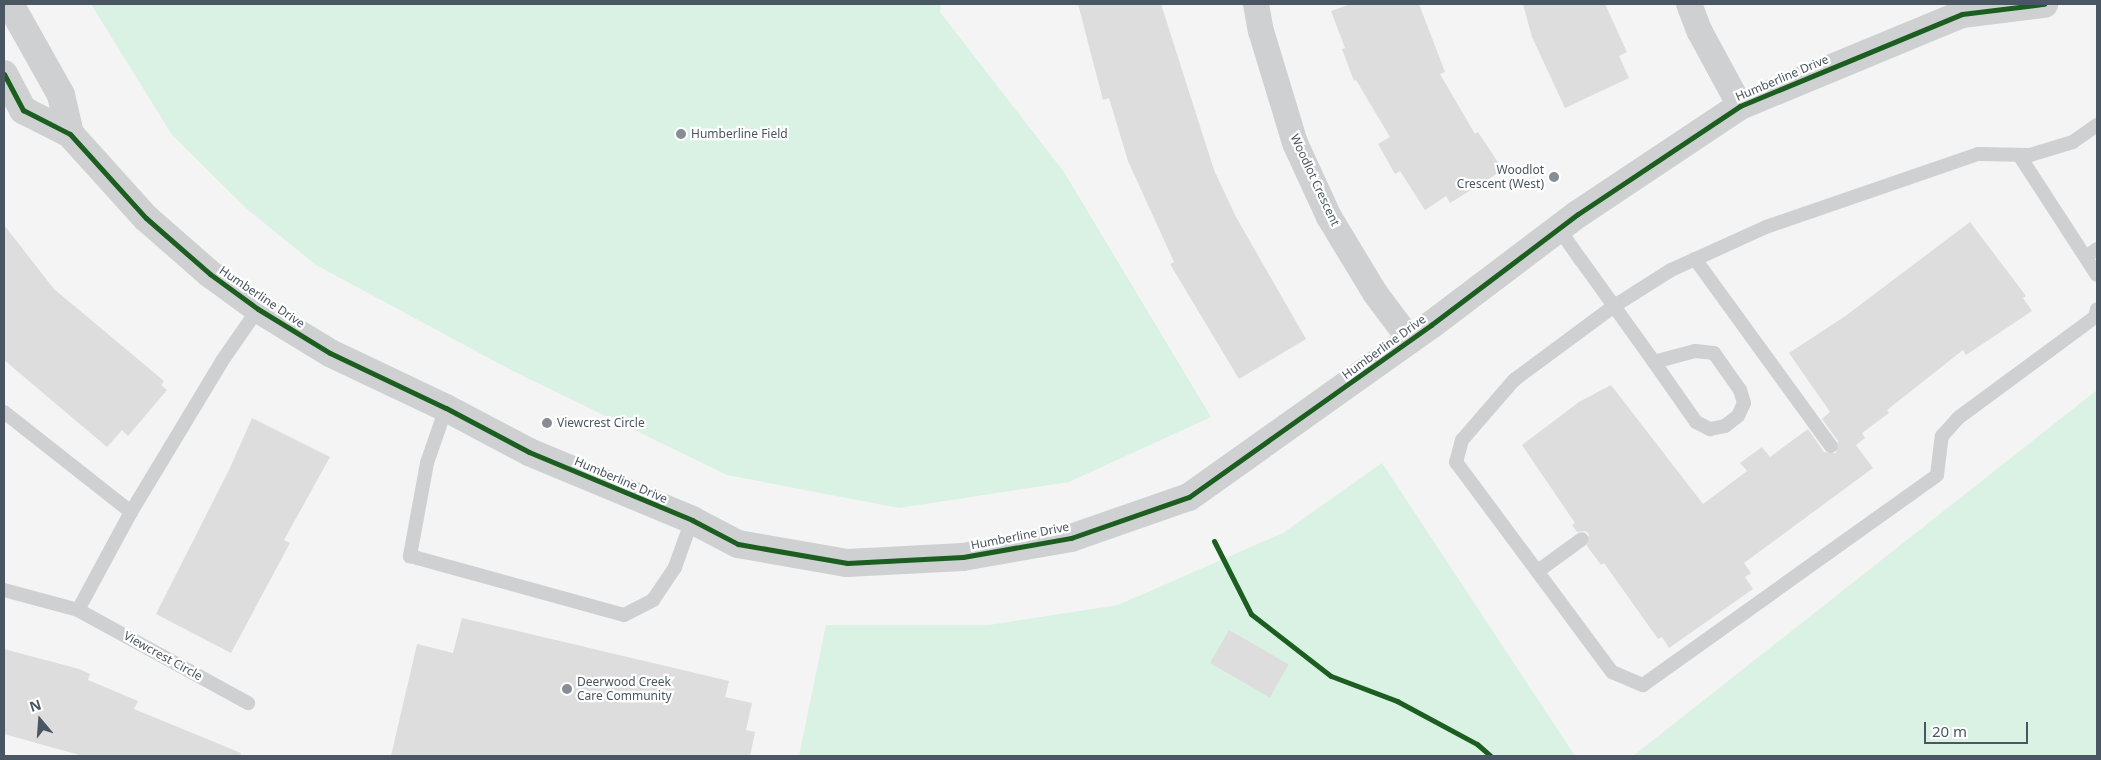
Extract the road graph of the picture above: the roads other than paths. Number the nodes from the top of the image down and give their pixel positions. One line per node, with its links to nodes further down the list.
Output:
1 (10, 4): 8 (street, Humberline Drive)
2 (1256, 4): 17 (street, Woodlot Crescent)
3 (1689, 4): 6 (street)
4 (2044, 4): 6 (street, Humberline Drive)
5 (4, 74): 8 (street, Humberline Drive)
6 (1740, 106): 10 (street, Humberline Drive)
7 (2097, 125): 9 (lane)
8 (70, 134): 16 (street, Humberline Drive)
9 (2019, 155): 11 (lane); 12 (lane)
10 (1559, 229): 14 (lane); 17 (street, Humberline Drive)
11 (2092, 252): 13 (lane)
12 (1695, 259): 14 (lane); 21 (lane)
13 (2097, 275)
14 (1614, 306): 18 (lane); 25 (lane)
15 (2097, 308): 25 (lane)
16 (258, 309): 19 (street, Humberline Drive); 22 (lane)
17 (1410, 340): 23 (street, Humberline Drive)
18 (1654, 362): 18 (lane)
19 (446, 408): 23 (street, Humberline Drive); 23 (lane)
20 (4, 412): 22 (lane)
21 (1830, 446)
22 (131, 512): 27 (lane)
23 (692, 520)
24 (1582, 539): 25 (lane)
25 (1538, 571)
26 (4, 590): 27 (lane, Viewcrest Circle)
27 (78, 610): 28 (lane, Viewcrest Circle)
28 (248, 703)

